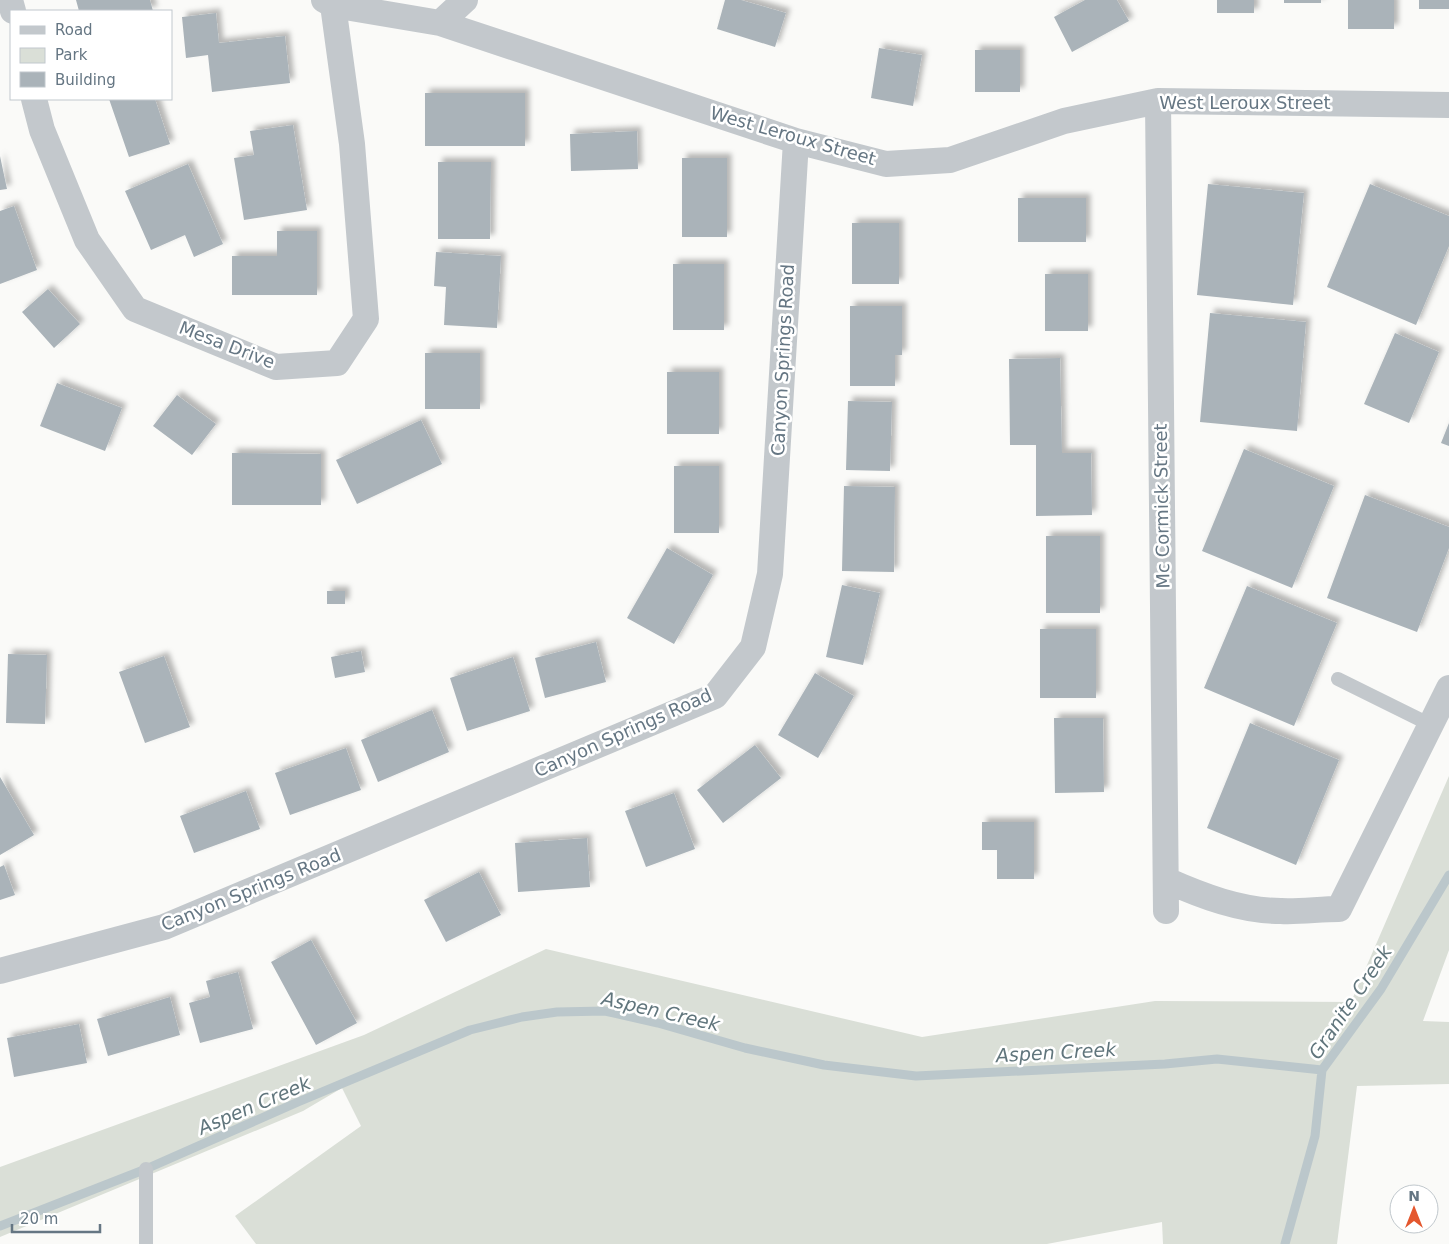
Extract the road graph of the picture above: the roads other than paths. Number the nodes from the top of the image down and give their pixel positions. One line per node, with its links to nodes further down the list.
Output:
1 (466, 0): 3 (street)
2 (329, 2): 3 (street, West Leroux Street); 4 (street, Mesa Drive)
3 (440, 23): 7 (street, West Leroux Street)
4 (34, 100)
5 (1158, 101): 6 (street, West Leroux Street); 7 (street, West Leroux Street); 11 (street, Mc Cormick Street)
6 (1449, 105)
7 (796, 141): 13 (street, Canyon Springs Road)
8 (1338, 678): 10 (lane)
9 (1449, 688): 10 (street)
10 (1431, 725): 11 (street)
11 (1166, 880): 12 (street, Mc Cormick Street)
12 (1166, 911)
13 (0, 971)
14 (146, 1169): 15 (lane)
15 (146, 1244)

